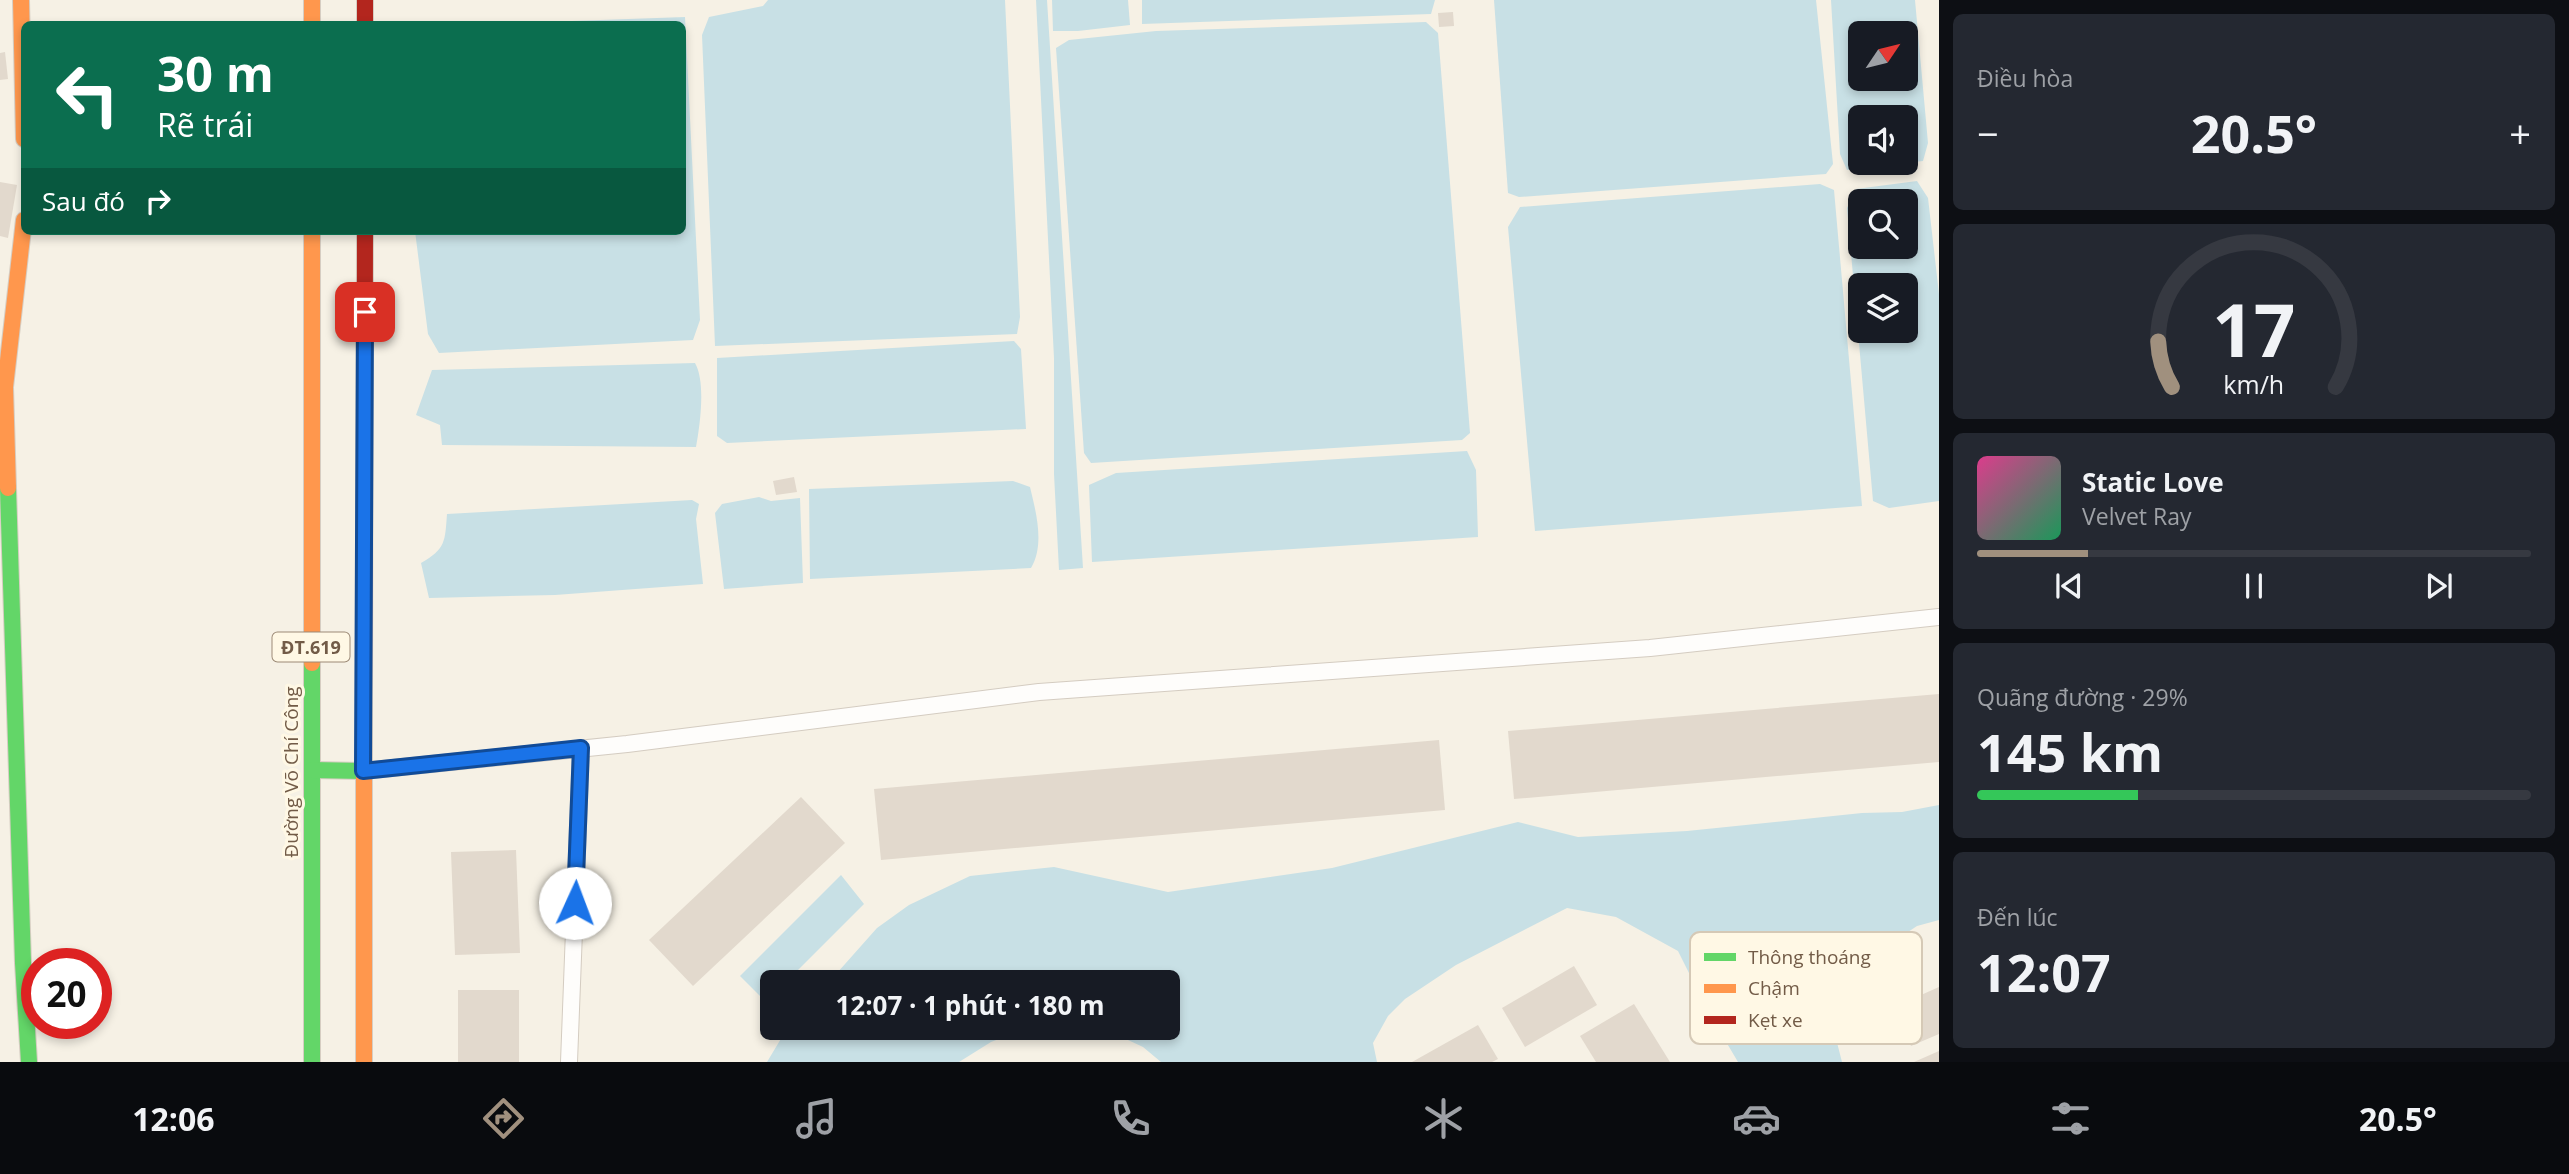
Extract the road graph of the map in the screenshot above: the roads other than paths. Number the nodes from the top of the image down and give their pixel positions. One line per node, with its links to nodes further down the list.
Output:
1 (21, 0): 4 (main road)
2 (312, 0): 5 (main road)
3 (365, 0): 6 (main road)
4 (21, 21)
5 (312, 21)
6 (365, 21)
7 (22, 235): 14 (main road)
8 (312, 235): 12 (main road, Đường Võ Chí Công / ĐT.619)
9 (365, 235): 13 (main road, ĐT.619)
10 (1939, 617): 11 (lane)
11 (581, 748): 13 (lane); 17 (lane)
12 (312, 770): 13 (main road); 15 (main road, Đường Võ Chí Công / ĐT.619)
13 (363, 771): 16 (main road, ĐT.619)
14 (30, 1062)
15 (312, 1062)
16 (364, 1062)
17 (569, 1062)

